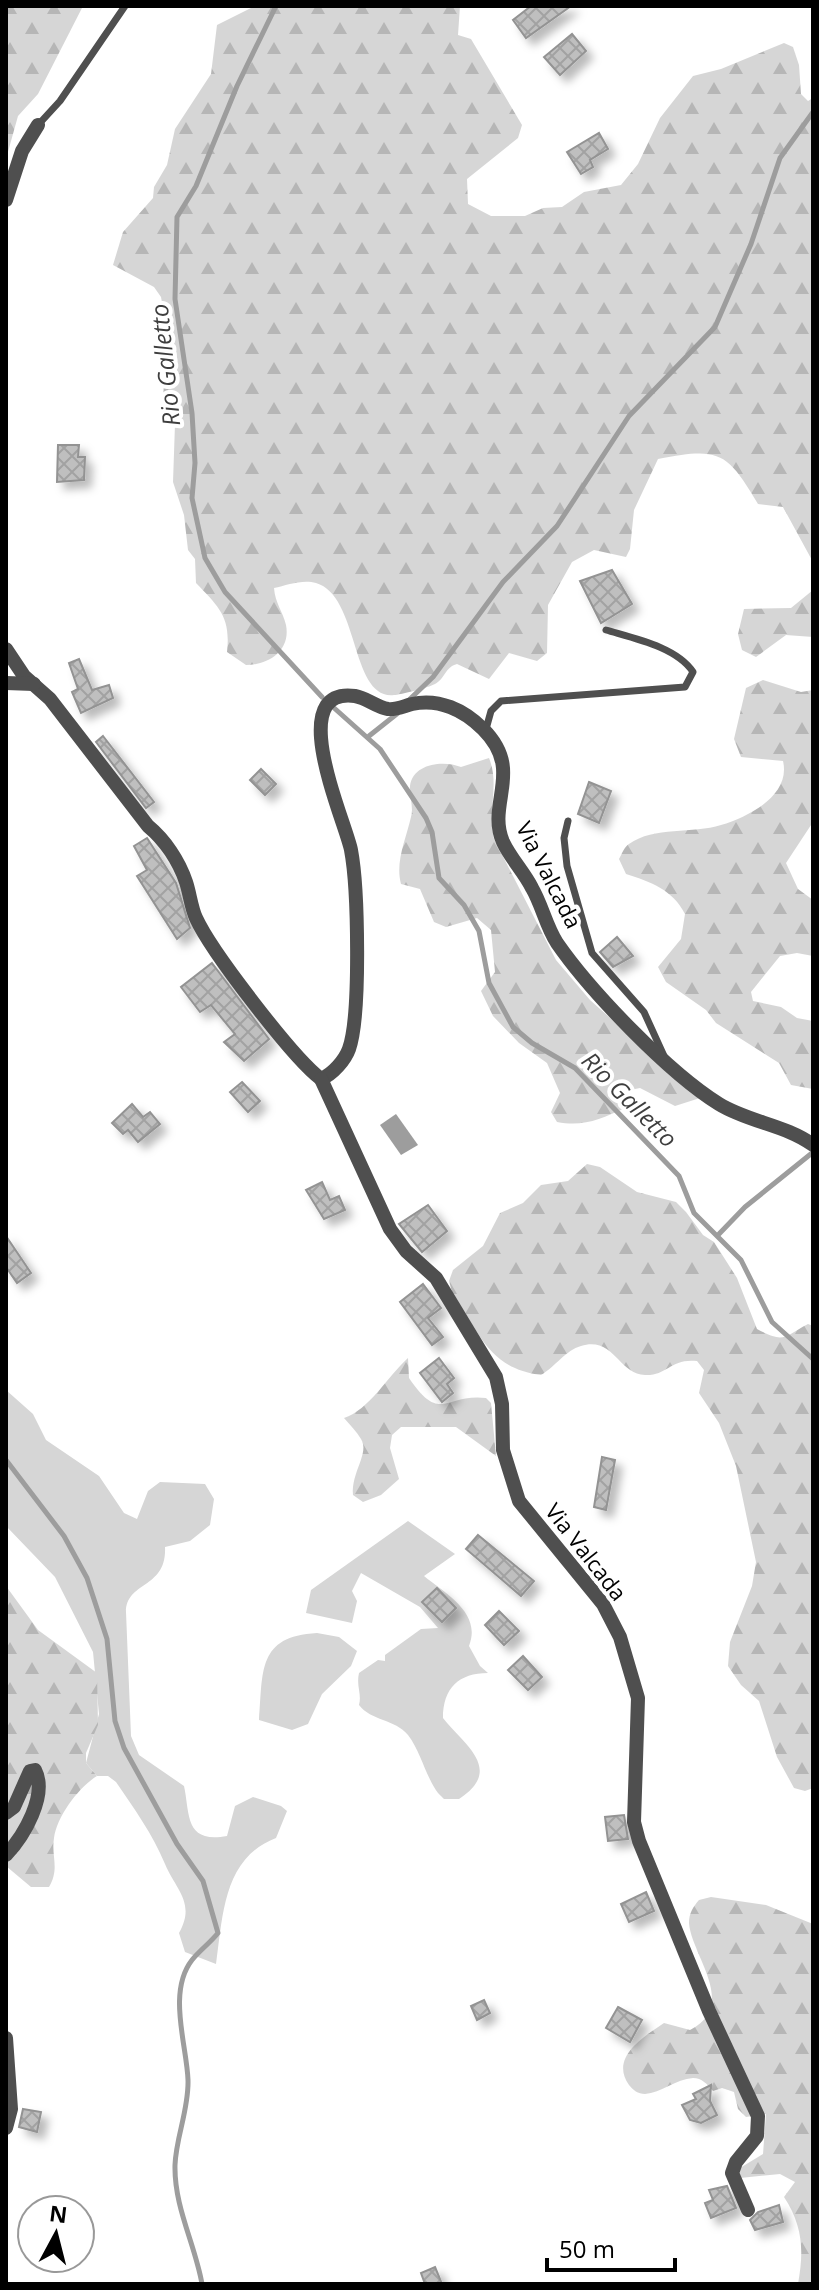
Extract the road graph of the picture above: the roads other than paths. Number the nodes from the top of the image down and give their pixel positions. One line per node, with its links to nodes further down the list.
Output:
1 (125, 6): 2 (lane)
2 (38, 125): 3 (street)
3 (6, 200)
4 (606, 630): 8 (lane)
5 (6, 649): 7 (street, Via Valcada)
6 (6, 683): 7 (street)
7 (34, 684): 11 (street, Via Valcada)
8 (485, 731): 10 (street, Via Valcada); 11 (street, Via Valcada)
9 (568, 821): 10 (lane)
10 (665, 1058): 12 (street, Via Valcada)
11 (321, 1079): 17 (street, Via Valcada)
12 (813, 1145)
13 (6, 1813): 14 (street)
14 (6, 1855)
15 (6, 2038): 16 (street)
16 (6, 2128)
17 (748, 2210)

